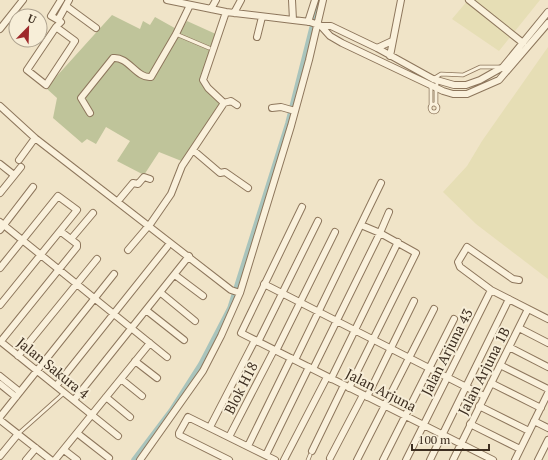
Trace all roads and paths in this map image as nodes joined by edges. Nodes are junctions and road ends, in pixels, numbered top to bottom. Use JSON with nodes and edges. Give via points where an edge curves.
{"nodes":[{"id":1,"x":23,"y":0,"type":"edge"},
{"id":2,"x":61,"y":0,"type":"edge"},
{"id":3,"x":167,"y":0,"type":"edge"},
{"id":4,"x":216,"y":0,"type":"edge"},
{"id":5,"x":240,"y":0,"type":"edge"},
{"id":6,"x":292,"y":0,"type":"edge"},
{"id":7,"x":315,"y":0,"type":"edge"},
{"id":8,"x":323,"y":0,"type":"edge"},
{"id":9,"x":401,"y":0,"type":"edge"},
{"id":10,"x":469,"y":0,"type":"edge"},
{"id":11,"x":68,"y":3,"type":"edge"},
{"id":12,"x":190,"y":5,"type":"junction"},
{"id":13,"x":211,"y":9,"type":"junction"},
{"id":14,"x":226,"y":12,"type":"junction"},
{"id":15,"x":548,"y":12,"type":"edge"},
{"id":16,"x":234,"y":13,"type":"junction"},
{"id":17,"x":262,"y":17,"type":"junction"},
{"id":18,"x":58,"y":20,"type":"junction"},
{"id":19,"x":294,"y":20,"type":"junction"},
{"id":20,"x":548,"y":23,"type":"edge"},
{"id":21,"x":314,"y":24,"type":"junction"},
{"id":22,"x":56,"y":28,"type":"junction"},
{"id":23,"x":96,"y":28,"type":"dead end"},
{"id":24,"x":0,"y":30,"type":"edge"},
{"id":25,"x":176,"y":34,"type":"junction"},
{"id":26,"x":258,"y":37,"type":"dead end"},
{"id":27,"x":352,"y":37,"type":"junction"},
{"id":28,"x":392,"y":40,"type":"junction"},
{"id":29,"x":523,"y":43,"type":"junction"},
{"id":30,"x":348,"y":45,"type":"junction"},
{"id":31,"x":209,"y":48,"type":"dead end"},
{"id":32,"x":377,"y":48,"type":"junction"},
{"id":33,"x":390,"y":56,"type":"junction"},
{"id":34,"x":399,"y":60,"type":"junction"},
{"id":35,"x":503,"y":67,"type":"junction"},
{"id":36,"x":395,"y":69,"type":"junction"},
{"id":37,"x":435,"y":80,"type":"junction"},
{"id":38,"x":433,"y":87,"type":"junction"},
{"id":39,"x":224,"y":103,"type":"junction"},
{"id":40,"x":237,"y":105,"type":"dead end"},
{"id":41,"x":431,"y":105,"type":"junction"},
{"id":42,"x":436,"y":105,"type":"junction"},
{"id":43,"x":0,"y":106,"type":"edge"},
{"id":44,"x":272,"y":108,"type":"dead end"},
{"id":45,"x":292,"y":110,"type":"junction"},
{"id":46,"x":90,"y":113,"type":"dead end"},
{"id":47,"x":34,"y":138,"type":"junction"},
{"id":48,"x":193,"y":150,"type":"junction"},
{"id":49,"x":19,"y":160,"type":"dead end"},
{"id":50,"x":0,"y":164,"type":"edge"},
{"id":51,"x":21,"y":167,"type":"dead end"},
{"id":52,"x":14,"y":175,"type":"junction"},
{"id":53,"x":150,"y":179,"type":"dead end"},
{"id":54,"x":381,"y":183,"type":"dead end"},
{"id":55,"x":33,"y":187,"type":"dead end"},
{"id":56,"x":248,"y":188,"type":"dead end"},
{"id":57,"x":0,"y":193,"type":"edge"},
{"id":58,"x":118,"y":201,"type":"junction"},
{"id":59,"x":302,"y":207,"type":"dead end"},
{"id":60,"x":389,"y":212,"type":"dead end"},
{"id":61,"x":93,"y":213,"type":"dead end"},
{"id":62,"x":318,"y":221,"type":"dead end"},
{"id":63,"x":149,"y":225,"type":"junction"},
{"id":64,"x":361,"y":225,"type":"junction"},
{"id":65,"x":1,"y":226,"type":"edge"},
{"id":66,"x":60,"y":231,"type":"junction"},
{"id":67,"x":334,"y":232,"type":"dead end"},
{"id":68,"x":380,"y":233,"type":"junction"},
{"id":69,"x":71,"y":239,"type":"junction"},
{"id":70,"x":23,"y":240,"type":"junction"},
{"id":71,"x":398,"y":242,"type":"junction"},
{"id":72,"x":167,"y":247,"type":"dead end"},
{"id":73,"x":128,"y":250,"type":"dead end"},
{"id":74,"x":41,"y":255,"type":"junction"},
{"id":75,"x":189,"y":256,"type":"junction"},
{"id":76,"x":97,"y":259,"type":"dead end"},
{"id":77,"x":0,"y":268,"type":"edge"},
{"id":78,"x":58,"y":269,"type":"junction"},
{"id":79,"x":114,"y":274,"type":"dead end"},
{"id":80,"x":175,"y":275,"type":"junction"},
{"id":81,"x":519,"y":280,"type":"dead end"},
{"id":82,"x":76,"y":283,"type":"junction"},
{"id":83,"x":264,"y":284,"type":"junction"},
{"id":84,"x":491,"y":290,"type":"junction"},
{"id":85,"x":235,"y":291,"type":"junction"},
{"id":86,"x":161,"y":293,"type":"junction"},
{"id":87,"x":282,"y":293,"type":"junction"},
{"id":88,"x":203,"y":296,"type":"dead end"},
{"id":89,"x":95,"y":298,"type":"junction"},
{"id":90,"x":509,"y":299,"type":"junction"},
{"id":91,"x":414,"y":301,"type":"dead end"},
{"id":92,"x":300,"y":303,"type":"junction"},
{"id":93,"x":0,"y":304,"type":"edge"},
{"id":94,"x":434,"y":309,"type":"dead end"},
{"id":95,"x":528,"y":309,"type":"junction"},
{"id":96,"x":146,"y":310,"type":"junction"},
{"id":97,"x":318,"y":312,"type":"junction"},
{"id":98,"x":114,"y":314,"type":"junction"},
{"id":99,"x":454,"y":319,"type":"dead end"},
{"id":100,"x":548,"y":319,"type":"edge"},
{"id":101,"x":195,"y":321,"type":"dead end"},
{"id":102,"x":336,"y":321,"type":"junction"},
{"id":103,"x":132,"y":328,"type":"junction"},
{"id":104,"x":519,"y":328,"type":"junction"},
{"id":105,"x":355,"y":331,"type":"junction"},
{"id":106,"x":184,"y":340,"type":"dead end"},
{"id":107,"x":372,"y":340,"type":"junction"},
{"id":108,"x":0,"y":341,"type":"edge"},
{"id":109,"x":257,"y":341,"type":"junction"},
{"id":110,"x":150,"y":343,"type":"junction"},
{"id":111,"x":548,"y":343,"type":"edge"},
{"id":112,"x":509,"y":347,"type":"junction"},
{"id":113,"x":390,"y":349,"type":"junction"},
{"id":114,"x":275,"y":350,"type":"junction"},
{"id":115,"x":18,"y":356,"type":"junction"},
{"id":116,"x":167,"y":357,"type":"dead end"},
{"id":117,"x":293,"y":359,"type":"junction"},
{"id":118,"x":410,"y":359,"type":"junction"},
{"id":119,"x":135,"y":361,"type":"junction"},
{"id":120,"x":500,"y":364,"type":"junction"},
{"id":121,"x":548,"y":366,"type":"edge"},
{"id":122,"x":311,"y":368,"type":"junction"},
{"id":123,"x":429,"y":368,"type":"junction"},
{"id":124,"x":37,"y":371,"type":"junction"},
{"id":125,"x":0,"y":376,"type":"edge"},
{"id":126,"x":157,"y":378,"type":"dead end"},
{"id":127,"x":329,"y":378,"type":"junction"},
{"id":128,"x":447,"y":378,"type":"junction"},
{"id":129,"x":121,"y":379,"type":"junction"},
{"id":130,"x":491,"y":383,"type":"junction"},
{"id":131,"x":0,"y":384,"type":"edge"},
{"id":132,"x":56,"y":386,"type":"junction"},
{"id":133,"x":347,"y":387,"type":"junction"},
{"id":134,"x":466,"y":387,"type":"junction"},
{"id":135,"x":548,"y":389,"type":"edge"},
{"id":136,"x":64,"y":393,"type":"junction"},
{"id":137,"x":548,"y":393,"type":"edge"},
{"id":138,"x":18,"y":395,"type":"junction"},
{"id":139,"x":142,"y":396,"type":"dead end"},
{"id":140,"x":365,"y":396,"type":"junction"},
{"id":141,"x":484,"y":396,"type":"junction"},
{"id":142,"x":106,"y":397,"type":"junction"},
{"id":143,"x":74,"y":400,"type":"junction"},
{"id":144,"x":385,"y":405,"type":"junction"},
{"id":145,"x":479,"y":406,"type":"junction"},
{"id":146,"x":541,"y":408,"type":"junction"},
{"id":147,"x":92,"y":414,"type":"junction"},
{"id":148,"x":405,"y":416,"type":"junction"},
{"id":149,"x":130,"y":417,"type":"dead end"},
{"id":150,"x":0,"y":419,"type":"edge"},
{"id":151,"x":534,"y":421,"type":"junction"},
{"id":152,"x":470,"y":424,"type":"junction"},
{"id":153,"x":424,"y":425,"type":"junction"},
{"id":154,"x":210,"y":427,"type":"junction"},
{"id":155,"x":548,"y":428,"type":"edge"},
{"id":156,"x":529,"y":431,"type":"junction"},
{"id":157,"x":77,"y":433,"type":"junction"},
{"id":158,"x":18,"y":434,"type":"junction"},
{"id":159,"x":442,"y":435,"type":"junction"},
{"id":160,"x":118,"y":436,"type":"dead end"},
{"id":161,"x":229,"y":437,"type":"junction"},
{"id":162,"x":548,"y":440,"type":"edge"},
{"id":163,"x":460,"y":444,"type":"junction"},
{"id":164,"x":248,"y":446,"type":"junction"},
{"id":165,"x":36,"y":448,"type":"junction"},
{"id":166,"x":520,"y":449,"type":"junction"},
{"id":167,"x":64,"y":450,"type":"junction"},
{"id":168,"x":311,"y":453,"type":"joint"},
{"id":169,"x":266,"y":455,"type":"junction"},
{"id":170,"x":0,"y":456,"type":"edge"},
{"id":171,"x":109,"y":458,"type":"dead end"},
{"id":172,"x":330,"y":458,"type":"dead end"},
{"id":173,"x":26,"y":460,"type":"edge"},
{"id":174,"x":51,"y":460,"type":"edge"},
{"id":175,"x":56,"y":460,"type":"edge"},
{"id":176,"x":77,"y":460,"type":"edge"},
{"id":177,"x":140,"y":460,"type":"edge"},
{"id":178,"x":229,"y":460,"type":"edge"},
{"id":179,"x":275,"y":460,"type":"edge"},
{"id":180,"x":284,"y":460,"type":"edge"},
{"id":181,"x":308,"y":460,"type":"edge"},
{"id":182,"x":356,"y":460,"type":"edge"},
{"id":183,"x":383,"y":460,"type":"edge"},
{"id":184,"x":406,"y":460,"type":"edge"},
{"id":185,"x":430,"y":460,"type":"edge"},
{"id":186,"x":453,"y":460,"type":"edge"},
{"id":187,"x":493,"y":460,"type":"edge"},
{"id":188,"x":515,"y":460,"type":"edge"},
{"id":189,"x":538,"y":460,"type":"edge"}],
"edges":[{"from":1,"to":24,"type":"street"},
{"from":2,"to":18,"type":"street","via":[[51,16]]},
{"from":3,"to":12,"type":"street"},
{"from":4,"to":13,"type":"street"},
{"from":5,"to":16,"type":"street"},
{"from":6,"to":19,"type":"street"},
{"from":7,"to":21,"type":"street"},
{"from":8,"to":21,"type":"street"},
{"from":9,"to":28,"type":"street"},
{"from":10,"to":29,"type":"street"},
{"from":11,"to":18,"type":"street"},
{"from":11,"to":23,"type":"street"},
{"from":12,"to":13,"type":"street"},
{"from":12,"to":25,"type":"street"},
{"from":13,"to":14,"type":"street"},
{"from":14,"to":16,"type":"street"},
{"from":14,"to":39,"type":"street","via":[[203,80]]},
{"from":15,"to":29,"type":"street"},
{"from":16,"to":17,"type":"street"},
{"from":17,"to":19,"type":"street"},
{"from":17,"to":26,"type":"street"},
{"from":18,"to":22,"type":"street","via":[[61,22]]},
{"from":19,"to":21,"type":"street"},
{"from":20,"to":38,"type":"street","via":[[499,80],[467,94],[453,94]]},
{"from":21,"to":27,"type":"street","via":[[331,26]]},
{"from":21,"to":30,"type":"street"},
{"from":21,"to":45,"type":"street"},
{"from":22,"to":22,"type":"street","via":[[27,70],[46,85],[75,41]]},
{"from":25,"to":31,"type":"lane"},
{"from":25,"to":46,"type":"street","via":[[151,76],[145,76],[119,58],[113,58],[82,98]]},
{"from":27,"to":30,"type":"street"},
{"from":27,"to":32,"type":"street"},
{"from":28,"to":32,"type":"street"},
{"from":28,"to":33,"type":"street"},
{"from":29,"to":35,"type":"street"},
{"from":30,"to":36,"type":"street"},
{"from":32,"to":33,"type":"street"},
{"from":33,"to":34,"type":"street"},
{"from":34,"to":36,"type":"street"},
{"from":34,"to":37,"type":"street"},
{"from":35,"to":37,"type":"lane","via":[[488,66],[460,75],[440,74]]},
{"from":35,"to":37,"type":"street","via":[[466,85]]},
{"from":36,"to":38,"type":"street"},
{"from":37,"to":38,"type":"lane"},
{"from":37,"to":38,"type":"lane"},
{"from":38,"to":41,"type":"lane"},
{"from":38,"to":42,"type":"lane"},
{"from":39,"to":40,"type":"street","via":[[231,101]]},
{"from":39,"to":48,"type":"street"},
{"from":41,"to":42,"type":"lane"},
{"from":41,"to":42,"type":"lane","via":[[430,110],[433,112],[438,110]]},
{"from":43,"to":47,"type":"street"},
{"from":44,"to":45,"type":"street"},
{"from":45,"to":85,"type":"street"},
{"from":47,"to":49,"type":"street"},
{"from":47,"to":58,"type":"street"},
{"from":48,"to":56,"type":"street","via":[[220,174],[225,172]]},
{"from":48,"to":63,"type":"street","via":[[182,166],[171,194]]},
{"from":50,"to":52,"type":"street"},
{"from":51,"to":52,"type":"street"},
{"from":52,"to":57,"type":"street"},
{"from":53,"to":58,"type":"street","via":[[144,177],[138,184],[132,183]]},
{"from":54,"to":64,"type":"street"},
{"from":55,"to":65,"type":"street"},
{"from":58,"to":63,"type":"street"},
{"from":59,"to":83,"type":"street"},
{"from":60,"to":68,"type":"street"},
{"from":61,"to":69,"type":"street"},
{"from":62,"to":87,"type":"street"},
{"from":63,"to":73,"type":"street"},
{"from":63,"to":75,"type":"street"},
{"from":64,"to":68,"type":"street"},
{"from":64,"to":97,"type":"street"},
{"from":65,"to":70,"type":"street"},
{"from":66,"to":69,"type":"street"},
{"from":66,"to":70,"type":"street","via":[[76,210],[58,196]]},
{"from":66,"to":74,"type":"street"},
{"from":67,"to":92,"type":"street","name":"Blok H18"},
{"from":68,"to":71,"type":"street"},
{"from":68,"to":102,"type":"street"},
{"from":69,"to":78,"type":"street","via":[[77,246]]},
{"from":70,"to":74,"type":"street"},
{"from":70,"to":77,"type":"street"},
{"from":71,"to":105,"type":"street"},
{"from":71,"to":107,"type":"street","via":[[416,253]]},
{"from":72,"to":98,"type":"street"},
{"from":74,"to":78,"type":"street"},
{"from":74,"to":93,"type":"street"},
{"from":75,"to":80,"type":"street"},
{"from":75,"to":85,"type":"street"},
{"from":76,"to":82,"type":"street"},
{"from":78,"to":82,"type":"street"},
{"from":78,"to":108,"type":"street"},
{"from":79,"to":89,"type":"street"},
{"from":80,"to":86,"type":"street"},
{"from":80,"to":88,"type":"street"},
{"from":81,"to":84,"type":"street","via":[[513,279],[466,247],[458,264]]},
{"from":82,"to":89,"type":"street"},
{"from":82,"to":115,"type":"street"},
{"from":83,"to":87,"type":"street"},
{"from":83,"to":109,"type":"street","name":"Jalan Arjuna","via":[[240,332]]},
{"from":84,"to":90,"type":"street"},
{"from":84,"to":128,"type":"street","name":"Jalan Arjuna 43"},
{"from":85,"to":177,"type":"street","via":[[222,336],[203,371]]},
{"from":86,"to":96,"type":"street"},
{"from":86,"to":101,"type":"street"},
{"from":87,"to":92,"type":"street"},
{"from":87,"to":109,"type":"street"},
{"from":89,"to":98,"type":"street"},
{"from":89,"to":124,"type":"street"},
{"from":90,"to":95,"type":"street"},
{"from":90,"to":134,"type":"street"},
{"from":91,"to":113,"type":"street"},
{"from":92,"to":97,"type":"street"},
{"from":92,"to":114,"type":"street","name":"Blok H18"},
{"from":94,"to":118,"type":"street"},
{"from":95,"to":100,"type":"street"},
{"from":95,"to":104,"type":"street","name":"Jalan Arjuna 1B"},
{"from":96,"to":103,"type":"street"},
{"from":96,"to":106,"type":"street"},
{"from":97,"to":102,"type":"street"},
{"from":97,"to":117,"type":"street"},
{"from":98,"to":103,"type":"street"},
{"from":98,"to":132,"type":"street"},
{"from":99,"to":123,"type":"street"},
{"from":102,"to":105,"type":"street"},
{"from":102,"to":122,"type":"street"},
{"from":103,"to":110,"type":"street"},
{"from":103,"to":143,"type":"street"},
{"from":104,"to":111,"type":"street"},
{"from":104,"to":112,"type":"street","name":"Jalan Arjuna 1B"},
{"from":105,"to":107,"type":"street"},
{"from":105,"to":127,"type":"street"},
{"from":107,"to":113,"type":"street"},
{"from":107,"to":133,"type":"street"},
{"from":108,"to":115,"type":"street","name":"Jalan Sakura 4"},
{"from":109,"to":114,"type":"street","name":"Jalan Arjuna"},
{"from":109,"to":154,"type":"street"},
{"from":110,"to":116,"type":"street"},
{"from":110,"to":119,"type":"street"},
{"from":112,"to":120,"type":"street","name":"Jalan Arjuna 1B"},
{"from":112,"to":121,"type":"street"},
{"from":113,"to":118,"type":"street"},
{"from":113,"to":140,"type":"street"},
{"from":114,"to":117,"type":"street","name":"Jalan Arjuna"},
{"from":114,"to":161,"type":"street","name":"Blok H18"},
{"from":115,"to":124,"type":"street","name":"Jalan Sakura 4"},
{"from":117,"to":122,"type":"street","name":"Jalan Arjuna"},
{"from":117,"to":164,"type":"street"},
{"from":118,"to":123,"type":"street"},
{"from":118,"to":144,"type":"street"},
{"from":119,"to":126,"type":"street"},
{"from":119,"to":129,"type":"street"},
{"from":120,"to":130,"type":"street","name":"Jalan Arjuna 1B"},
{"from":120,"to":135,"type":"street"},
{"from":122,"to":127,"type":"street","name":"Jalan Arjuna"},
{"from":122,"to":169,"type":"street"},
{"from":123,"to":128,"type":"street"},
{"from":123,"to":148,"type":"street"},
{"from":124,"to":132,"type":"street","name":"Jalan Sakura 4"},
{"from":124,"to":138,"type":"street"},
{"from":125,"to":138,"type":"street"},
{"from":127,"to":133,"type":"street","name":"Jalan Arjuna"},
{"from":127,"to":180,"type":"street"},
{"from":128,"to":134,"type":"street"},
{"from":128,"to":153,"type":"street","name":"Jalan Arjuna 43"},
{"from":129,"to":139,"type":"street"},
{"from":129,"to":142,"type":"street"},
{"from":130,"to":141,"type":"street","name":"Jalan Arjuna 1B"},
{"from":130,"to":146,"type":"street"},
{"from":131,"to":138,"type":"street"},
{"from":132,"to":136,"type":"street","name":"Jalan Sakura 4"},
{"from":133,"to":140,"type":"street","name":"Jalan Arjuna"},
{"from":133,"to":168,"type":"street"},
{"from":134,"to":141,"type":"street"},
{"from":134,"to":159,"type":"street"},
{"from":136,"to":143,"type":"street","name":"Jalan Sakura 4"},
{"from":136,"to":158,"type":"lane"},
{"from":137,"to":146,"type":"street"},
{"from":138,"to":150,"type":"street"},
{"from":140,"to":144,"type":"street","name":"Jalan Arjuna"},
{"from":140,"to":172,"type":"street"},
{"from":141,"to":145,"type":"street","name":"Jalan Arjuna 1B"},
{"from":142,"to":147,"type":"street"},
{"from":142,"to":149,"type":"street"},
{"from":143,"to":147,"type":"street","name":"Jalan Sakura 4"},
{"from":144,"to":148,"type":"street","name":"Jalan Arjuna"},
{"from":144,"to":182,"type":"street"},
{"from":145,"to":152,"type":"street","name":"Jalan Arjuna 1B"},
{"from":145,"to":156,"type":"street"},
{"from":146,"to":151,"type":"street"},
{"from":147,"to":157,"type":"street"},
{"from":147,"to":160,"type":"street","name":"Jalan Sakura 4"},
{"from":148,"to":153,"type":"street","name":"Jalan Arjuna"},
{"from":148,"to":183,"type":"street"},
{"from":150,"to":158,"type":"street"},
{"from":151,"to":155,"type":"street"},
{"from":151,"to":156,"type":"street"},
{"from":152,"to":163,"type":"street","name":"Jalan Arjuna 1B"},
{"from":152,"to":166,"type":"street"},
{"from":153,"to":159,"type":"street","name":"Jalan Arjuna"},
{"from":153,"to":184,"type":"street","name":"Jalan Arjuna 43"},
{"from":154,"to":161,"type":"street"},
{"from":154,"to":178,"type":"street","via":[[189,417],[178,434]]},
{"from":156,"to":166,"type":"street"},
{"from":157,"to":167,"type":"street"},
{"from":157,"to":171,"type":"street"},
{"from":158,"to":165,"type":"street"},
{"from":158,"to":170,"type":"street"},
{"from":159,"to":163,"type":"street","name":"Jalan Arjuna"},
{"from":159,"to":185,"type":"street"},
{"from":161,"to":164,"type":"street"},
{"from":162,"to":189,"type":"street"},
{"from":163,"to":186,"type":"street","name":"Jalan Arjuna 1B"},
{"from":163,"to":187,"type":"street","name":"Jalan Arjuna"},
{"from":164,"to":169,"type":"street"},
{"from":165,"to":173,"type":"street"},
{"from":165,"to":174,"type":"street"},
{"from":166,"to":188,"type":"street"},
{"from":167,"to":175,"type":"street"},
{"from":167,"to":176,"type":"street"},
{"from":168,"to":181,"type":"lane"},
{"from":169,"to":179,"type":"street"}]}
